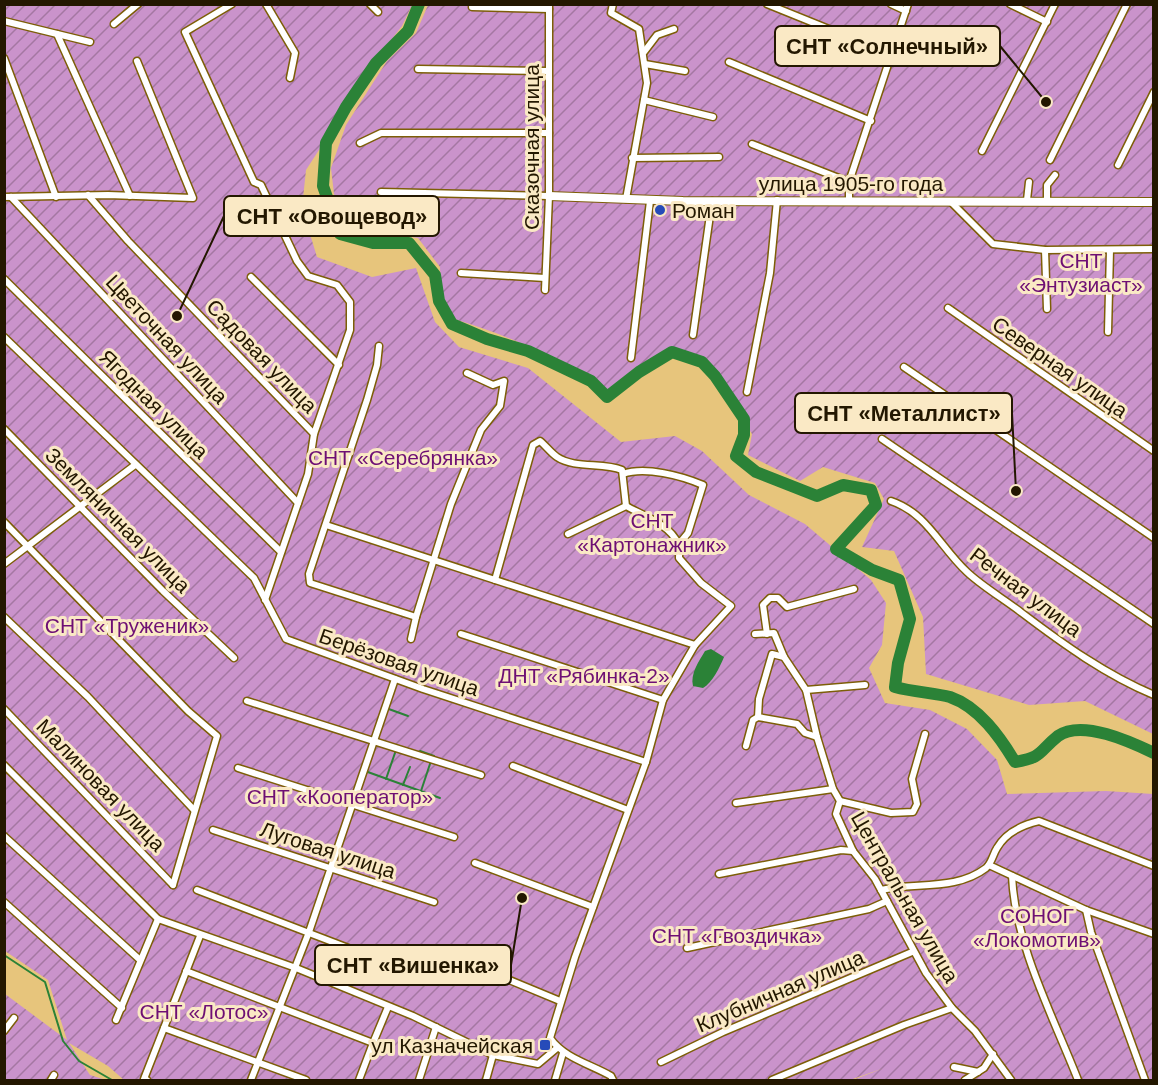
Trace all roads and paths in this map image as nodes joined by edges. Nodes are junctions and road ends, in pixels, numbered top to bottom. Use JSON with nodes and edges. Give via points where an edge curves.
{"nodes":[{"id":1,"x":138,"y":4,"type":"edge"},
{"id":2,"x":232,"y":4,"type":"edge"},
{"id":3,"x":266,"y":4,"type":"edge"},
{"id":4,"x":370,"y":4,"type":"edge"},
{"id":5,"x":613,"y":4,"type":"edge"},
{"id":6,"x":767,"y":4,"type":"edge"},
{"id":7,"x":891,"y":4,"type":"edge"},
{"id":8,"x":1010,"y":4,"type":"edge"},
{"id":9,"x":1055,"y":4,"type":"edge"},
{"id":10,"x":1127,"y":4,"type":"edge"},
{"id":11,"x":472,"y":7,"type":"dead end"},
{"id":12,"x":549,"y":7,"type":"edge"},
{"id":13,"x":907,"y":8,"type":"edge"},
{"id":14,"x":378,"y":12,"type":"dead end"},
{"id":15,"x":4,"y":21,"type":"edge"},
{"id":16,"x":1047,"y":22,"type":"junction"},
{"id":17,"x":114,"y":24,"type":"dead end"},
{"id":18,"x":674,"y":29,"type":"dead end"},
{"id":19,"x":57,"y":34,"type":"junction"},
{"id":20,"x":90,"y":42,"type":"dead end"},
{"id":21,"x":644,"y":52,"type":"junction"},
{"id":22,"x":893,"y":56,"type":"junction"},
{"id":23,"x":4,"y":58,"type":"edge"},
{"id":24,"x":137,"y":61,"type":"dead end"},
{"id":25,"x":729,"y":62,"type":"dead end"},
{"id":26,"x":645,"y":64,"type":"junction"},
{"id":27,"x":418,"y":69,"type":"dead end"},
{"id":28,"x":548,"y":70,"type":"junction"},
{"id":29,"x":685,"y":71,"type":"dead end"},
{"id":30,"x":290,"y":78,"type":"dead end"},
{"id":31,"x":1154,"y":92,"type":"edge"},
{"id":32,"x":644,"y":100,"type":"junction"},
{"id":33,"x":713,"y":117,"type":"dead end"},
{"id":34,"x":871,"y":121,"type":"junction"},
{"id":35,"x":549,"y":133,"type":"junction"},
{"id":36,"x":360,"y":143,"type":"dead end"},
{"id":37,"x":752,"y":144,"type":"dead end"},
{"id":38,"x":982,"y":151,"type":"dead end"},
{"id":39,"x":718,"y":157,"type":"dead end"},
{"id":40,"x":632,"y":158,"type":"junction"},
{"id":41,"x":1050,"y":160,"type":"dead end"},
{"id":42,"x":1118,"y":165,"type":"dead end"},
{"id":43,"x":1055,"y":175,"type":"dead end"},
{"id":44,"x":849,"y":182,"type":"junction"},
{"id":45,"x":1029,"y":182,"type":"dead end"},
{"id":46,"x":381,"y":192,"type":"dead end"},
{"id":47,"x":88,"y":195,"type":"junction"},
{"id":48,"x":130,"y":195,"type":"junction"},
{"id":49,"x":549,"y":196,"type":"junction"},
{"id":50,"x":8,"y":197,"type":"edge"},
{"id":51,"x":56,"y":197,"type":"junction"},
{"id":52,"x":626,"y":199,"type":"junction"},
{"id":53,"x":777,"y":200,"type":"junction"},
{"id":54,"x":849,"y":200,"type":"junction"},
{"id":55,"x":1027,"y":200,"type":"junction"},
{"id":56,"x":1047,"y":200,"type":"junction"},
{"id":57,"x":650,"y":201,"type":"junction"},
{"id":58,"x":712,"y":201,"type":"junction"},
{"id":59,"x":951,"y":202,"type":"junction"},
{"id":60,"x":1154,"y":202,"type":"edge"},
{"id":61,"x":1154,"y":249,"type":"edge"},
{"id":62,"x":1045,"y":250,"type":"junction"},
{"id":63,"x":1110,"y":250,"type":"junction"},
{"id":64,"x":461,"y":273,"type":"dead end"},
{"id":65,"x":251,"y":277,"type":"dead end"},
{"id":66,"x":545,"y":278,"type":"junction"},
{"id":67,"x":4,"y":279,"type":"edge"},
{"id":68,"x":545,"y":290,"type":"dead end"},
{"id":69,"x":948,"y":308,"type":"dead end"},
{"id":70,"x":1047,"y":309,"type":"dead end"},
{"id":71,"x":1108,"y":332,"type":"dead end"},
{"id":72,"x":693,"y":335,"type":"dead end"},
{"id":73,"x":4,"y":337,"type":"edge"},
{"id":74,"x":379,"y":346,"type":"dead end"},
{"id":75,"x":632,"y":358,"type":"dead end"},
{"id":76,"x":339,"y":365,"type":"junction"},
{"id":77,"x":904,"y":367,"type":"dead end"},
{"id":78,"x":467,"y":373,"type":"dead end"},
{"id":79,"x":747,"y":392,"type":"dead end"},
{"id":80,"x":4,"y":429,"type":"edge"},
{"id":81,"x":314,"y":434,"type":"junction"},
{"id":82,"x":882,"y":439,"type":"dead end"},
{"id":83,"x":1154,"y":451,"type":"edge"},
{"id":84,"x":135,"y":465,"type":"junction"},
{"id":85,"x":623,"y":474,"type":"junction"},
{"id":86,"x":891,"y":501,"type":"dead end"},
{"id":87,"x":298,"y":503,"type":"junction"},
{"id":88,"x":626,"y":506,"type":"junction"},
{"id":89,"x":83,"y":507,"type":"junction"},
{"id":90,"x":4,"y":522,"type":"edge"},
{"id":91,"x":326,"y":525,"type":"junction"},
{"id":92,"x":568,"y":534,"type":"dead end"},
{"id":93,"x":1154,"y":538,"type":"edge"},
{"id":94,"x":679,"y":544,"type":"junction"},
{"id":95,"x":27,"y":545,"type":"junction"},
{"id":96,"x":281,"y":552,"type":"junction"},
{"id":97,"x":433,"y":560,"type":"junction"},
{"id":98,"x":4,"y":564,"type":"edge"},
{"id":99,"x":495,"y":580,"type":"junction"},
{"id":100,"x":854,"y":590,"type":"dead end"},
{"id":101,"x":265,"y":601,"type":"junction"},
{"id":102,"x":4,"y":617,"type":"edge"},
{"id":103,"x":416,"y":617,"type":"junction"},
{"id":104,"x":1154,"y":624,"type":"edge"},
{"id":105,"x":461,"y":634,"type":"dead end"},
{"id":106,"x":755,"y":634,"type":"dead end"},
{"id":107,"x":767,"y":634,"type":"junction"},
{"id":108,"x":411,"y":639,"type":"dead end"},
{"id":109,"x":695,"y":645,"type":"junction"},
{"id":110,"x":784,"y":657,"type":"junction"},
{"id":111,"x":234,"y":658,"type":"dead end"},
{"id":112,"x":395,"y":679,"type":"junction"},
{"id":113,"x":865,"y":686,"type":"dead end"},
{"id":114,"x":806,"y":690,"type":"junction"},
{"id":115,"x":1154,"y":696,"type":"edge"},
{"id":116,"x":663,"y":700,"type":"junction"},
{"id":117,"x":247,"y":701,"type":"dead end"},
{"id":118,"x":4,"y":709,"type":"edge"},
{"id":119,"x":758,"y":717,"type":"junction"},
{"id":120,"x":925,"y":734,"type":"dead end"},
{"id":121,"x":817,"y":736,"type":"junction"},
{"id":122,"x":374,"y":739,"type":"junction"},
{"id":123,"x":746,"y":746,"type":"dead end"},
{"id":124,"x":646,"y":762,"type":"junction"},
{"id":125,"x":4,"y":765,"type":"edge"},
{"id":126,"x":513,"y":766,"type":"dead end"},
{"id":127,"x":238,"y":768,"type":"dead end"},
{"id":128,"x":481,"y":775,"type":"dead end"},
{"id":129,"x":833,"y":789,"type":"junction"},
{"id":130,"x":840,"y":801,"type":"junction"},
{"id":131,"x":736,"y":803,"type":"dead end"},
{"id":132,"x":351,"y":804,"type":"junction"},
{"id":133,"x":194,"y":810,"type":"junction"},
{"id":134,"x":628,"y":810,"type":"junction"},
{"id":135,"x":213,"y":830,"type":"dead end"},
{"id":136,"x":4,"y":836,"type":"edge"},
{"id":137,"x":454,"y":837,"type":"dead end"},
{"id":138,"x":853,"y":851,"type":"junction"},
{"id":139,"x":475,"y":863,"type":"dead end"},
{"id":140,"x":989,"y":864,"type":"junction"},
{"id":141,"x":1154,"y":866,"type":"edge"},
{"id":142,"x":330,"y":867,"type":"junction"},
{"id":143,"x":719,"y":874,"type":"dead end"},
{"id":144,"x":1012,"y":876,"type":"junction"},
{"id":145,"x":197,"y":890,"type":"dead end"},
{"id":146,"x":881,"y":890,"type":"junction"},
{"id":147,"x":887,"y":901,"type":"junction"},
{"id":148,"x":4,"y":902,"type":"edge"},
{"id":149,"x":434,"y":902,"type":"dead end"},
{"id":150,"x":593,"y":907,"type":"junction"},
{"id":151,"x":1086,"y":910,"type":"junction"},
{"id":152,"x":158,"y":919,"type":"junction"},
{"id":153,"x":309,"y":932,"type":"junction"},
{"id":154,"x":1154,"y":934,"type":"edge"},
{"id":155,"x":200,"y":936,"type":"junction"},
{"id":156,"x":687,"y":948,"type":"dead end"},
{"id":157,"x":442,"y":952,"type":"dead end"},
{"id":158,"x":912,"y":952,"type":"junction"},
{"id":159,"x":140,"y":959,"type":"junction"},
{"id":160,"x":296,"y":968,"type":"junction"},
{"id":161,"x":186,"y":971,"type":"junction"},
{"id":162,"x":416,"y":974,"type":"dead end"},
{"id":163,"x":560,"y":1001,"type":"junction"},
{"id":164,"x":280,"y":1007,"type":"junction"},
{"id":165,"x":388,"y":1007,"type":"junction"},
{"id":166,"x":122,"y":1008,"type":"junction"},
{"id":167,"x":952,"y":1008,"type":"junction"},
{"id":168,"x":14,"y":1018,"type":"dead end"},
{"id":169,"x":116,"y":1020,"type":"dead end"},
{"id":170,"x":436,"y":1027,"type":"junction"},
{"id":171,"x":164,"y":1028,"type":"junction"},
{"id":172,"x":4,"y":1031,"type":"edge"},
{"id":173,"x":373,"y":1044,"type":"junction"},
{"id":174,"x":557,"y":1048,"type":"junction"},
{"id":175,"x":563,"y":1053,"type":"junction"},
{"id":176,"x":993,"y":1054,"type":"junction"},
{"id":177,"x":493,"y":1055,"type":"junction"},
{"id":178,"x":661,"y":1062,"type":"dead end"},
{"id":179,"x":259,"y":1063,"type":"junction"},
{"id":180,"x":954,"y":1067,"type":"dead end"},
{"id":181,"x":978,"y":1072,"type":"junction"},
{"id":182,"x":147,"y":1080,"type":"edge"},
{"id":183,"x":251,"y":1080,"type":"edge"},
{"id":184,"x":306,"y":1080,"type":"edge"},
{"id":185,"x":359,"y":1080,"type":"edge"},
{"id":186,"x":419,"y":1080,"type":"edge"},
{"id":187,"x":486,"y":1080,"type":"edge"},
{"id":188,"x":555,"y":1080,"type":"edge"},
{"id":189,"x":613,"y":1080,"type":"edge"},
{"id":190,"x":772,"y":1080,"type":"edge"},
{"id":191,"x":964,"y":1080,"type":"edge"},
{"id":192,"x":1011,"y":1080,"type":"edge"},
{"id":193,"x":1078,"y":1080,"type":"edge"},
{"id":194,"x":1145,"y":1080,"type":"edge"}],
"edges":[{"from":1,"to":17,"type":"street"},
{"from":2,"to":76,"type":"street","via":[[185,32],[254,182],[261,185],[297,261],[308,276],[337,285],[350,302],[350,330]]},
{"from":3,"to":30,"type":"street","via":[[295,53]]},
{"from":4,"to":14,"type":"street"},
{"from":5,"to":21,"type":"street","via":[[611,14],[639,29]]},
{"from":6,"to":22,"type":"street"},
{"from":7,"to":13,"type":"street"},
{"from":8,"to":16,"type":"street"},
{"from":9,"to":16,"type":"street"},
{"from":10,"to":41,"type":"street"},
{"from":11,"to":12,"type":"street"},
{"from":12,"to":28,"type":"street","name":"Сказочная улица"},
{"from":13,"to":22,"type":"street"},
{"from":15,"to":19,"type":"street"},
{"from":16,"to":38,"type":"street"},
{"from":18,"to":21,"type":"street","via":[[657,35]]},
{"from":19,"to":20,"type":"street"},
{"from":19,"to":48,"type":"street"},
{"from":21,"to":26,"type":"street"},
{"from":22,"to":34,"type":"street"},
{"from":23,"to":51,"type":"street"},
{"from":24,"to":48,"type":"street","via":[[193,198]]},
{"from":25,"to":34,"type":"street"},
{"from":26,"to":29,"type":"street"},
{"from":26,"to":32,"type":"street"},
{"from":27,"to":28,"type":"street"},
{"from":28,"to":35,"type":"street","name":"Сказочная улица"},
{"from":31,"to":42,"type":"street"},
{"from":32,"to":33,"type":"street"},
{"from":32,"to":40,"type":"street"},
{"from":34,"to":44,"type":"street"},
{"from":35,"to":36,"type":"street","via":[[381,133]]},
{"from":35,"to":49,"type":"street","name":"Сказочная улица"},
{"from":37,"to":44,"type":"street"},
{"from":39,"to":40,"type":"street"},
{"from":40,"to":52,"type":"street"},
{"from":43,"to":56,"type":"street","via":[[1047,185]]},
{"from":44,"to":54,"type":"street"},
{"from":45,"to":55,"type":"street"},
{"from":46,"to":49,"type":"street"},
{"from":47,"to":48,"type":"street"},
{"from":47,"to":51,"type":"street"},
{"from":47,"to":81,"type":"street","name":"Садовая улица"},
{"from":49,"to":52,"type":"street","name":"улица 1905-го года"},
{"from":49,"to":66,"type":"street","name":"Сказочная улица"},
{"from":50,"to":51,"type":"street"},
{"from":50,"to":87,"type":"street","name":"Цветочная улица"},
{"from":52,"to":57,"type":"street","name":"улица 1905-го года"},
{"from":53,"to":54,"type":"street","name":"улица 1905-го года"},
{"from":53,"to":58,"type":"street","name":"улица 1905-го года"},
{"from":53,"to":79,"type":"street","via":[[770,273]]},
{"from":54,"to":59,"type":"street","name":"улица 1905-го года"},
{"from":55,"to":56,"type":"street","name":"улица 1905-го года"},
{"from":55,"to":59,"type":"street","name":"улица 1905-го года"},
{"from":56,"to":60,"type":"street","name":"улица 1905-го года"},
{"from":57,"to":58,"type":"street","name":"улица 1905-го года"},
{"from":57,"to":75,"type":"street"},
{"from":58,"to":72,"type":"street"},
{"from":59,"to":62,"type":"street","via":[[993,244]]},
{"from":61,"to":63,"type":"street"},
{"from":62,"to":63,"type":"street"},
{"from":62,"to":70,"type":"street"},
{"from":63,"to":71,"type":"street"},
{"from":64,"to":66,"type":"street"},
{"from":65,"to":76,"type":"street"},
{"from":66,"to":68,"type":"street","name":"Сказочная улица"},
{"from":67,"to":96,"type":"street","name":"Ягодная улица"},
{"from":69,"to":83,"type":"street","name":"Северная улица"},
{"from":73,"to":84,"type":"street","name":"Берёзовая улица"},
{"from":74,"to":91,"type":"street","via":[[367,399]]},
{"from":76,"to":81,"type":"street"},
{"from":77,"to":93,"type":"street"},
{"from":78,"to":97,"type":"street","via":[[493,385],[504,381],[500,406],[481,430]]},
{"from":80,"to":89,"type":"street","name":"Земляничная улица"},
{"from":81,"to":87,"type":"street","via":[[308,474]]},
{"from":82,"to":104,"type":"street"},
{"from":84,"to":89,"type":"street"},
{"from":84,"to":101,"type":"street","name":"Берёзовая улица","via":[[254,578]]},
{"from":85,"to":88,"type":"street"},
{"from":85,"to":94,"type":"street","via":[[648,471],[703,485],[688,533]]},
{"from":85,"to":99,"type":"street","via":[[611,465],[558,458],[540,441],[533,445]]},
{"from":86,"to":115,"type":"street","name":"Речная улица","via":[[906,506],[931,528],[967,572],[1063,644]]},
{"from":87,"to":96,"type":"street"},
{"from":88,"to":92,"type":"street"},
{"from":88,"to":94,"type":"street","via":[[653,520]]},
{"from":89,"to":95,"type":"street"},
{"from":89,"to":111,"type":"street","name":"Земляничная улица"},
{"from":90,"to":95,"type":"street"},
{"from":91,"to":97,"type":"street"},
{"from":91,"to":103,"type":"street","via":[[309,574],[310,583]]},
{"from":94,"to":109,"type":"street","via":[[679,558],[701,583],[731,606]]},
{"from":95,"to":98,"type":"street"},
{"from":95,"to":133,"type":"street","via":[[217,736]]},
{"from":96,"to":101,"type":"street"},
{"from":97,"to":99,"type":"street"},
{"from":97,"to":103,"type":"street"},
{"from":99,"to":109,"type":"street"},
{"from":100,"to":107,"type":"street","via":[[786,607],[778,598],[770,598],[764,605]]},
{"from":101,"to":112,"type":"street","name":"Берёзовая улица","via":[[286,639]]},
{"from":102,"to":133,"type":"street","via":[[88,697]]},
{"from":103,"to":108,"type":"street"},
{"from":105,"to":116,"type":"street"},
{"from":106,"to":107,"type":"street"},
{"from":107,"to":110,"type":"street","name":"Центральная улица","via":[[774,633]]},
{"from":109,"to":116,"type":"street"},
{"from":110,"to":114,"type":"street","name":"Центральная улица"},
{"from":110,"to":119,"type":"street","via":[[772,654]]},
{"from":112,"to":122,"type":"street"},
{"from":112,"to":124,"type":"street","name":"Берёзовая улица"},
{"from":113,"to":114,"type":"street"},
{"from":114,"to":121,"type":"street","name":"Центральная улица"},
{"from":116,"to":124,"type":"street"},
{"from":117,"to":122,"type":"street"},
{"from":118,"to":133,"type":"street","name":"Малиновая улица","via":[[173,885]]},
{"from":119,"to":121,"type":"street","via":[[798,724],[806,734]]},
{"from":119,"to":123,"type":"street","via":[[753,720]]},
{"from":120,"to":130,"type":"street","via":[[912,779],[917,804],[913,812],[891,813]]},
{"from":121,"to":129,"type":"street","name":"Центральная улица"},
{"from":122,"to":128,"type":"street"},
{"from":122,"to":132,"type":"street"},
{"from":124,"to":134,"type":"street"},
{"from":125,"to":152,"type":"street"},
{"from":126,"to":134,"type":"street"},
{"from":127,"to":132,"type":"street"},
{"from":129,"to":130,"type":"street","name":"Центральная улица"},
{"from":129,"to":131,"type":"street"},
{"from":130,"to":138,"type":"street","name":"Центральная улица","via":[[836,814]]},
{"from":132,"to":137,"type":"street"},
{"from":132,"to":142,"type":"street"},
{"from":134,"to":150,"type":"street"},
{"from":135,"to":142,"type":"street","name":"Луговая улица"},
{"from":136,"to":159,"type":"street"},
{"from":138,"to":143,"type":"street","via":[[841,850]]},
{"from":138,"to":146,"type":"street","name":"Центральная улица"},
{"from":139,"to":150,"type":"street"},
{"from":140,"to":141,"type":"street","via":[[1003,837],[1039,821]]},
{"from":140,"to":144,"type":"street"},
{"from":140,"to":146,"type":"street","via":[[947,884]]},
{"from":142,"to":149,"type":"street","name":"Луговая улица"},
{"from":142,"to":153,"type":"street"},
{"from":144,"to":151,"type":"street"},
{"from":144,"to":193,"type":"street","via":[[1021,934]]},
{"from":145,"to":153,"type":"street"},
{"from":146,"to":147,"type":"street","name":"Центральная улица"},
{"from":147,"to":156,"type":"street","via":[[869,909]]},
{"from":147,"to":158,"type":"street","name":"Центральная улица"},
{"from":148,"to":166,"type":"street"},
{"from":150,"to":163,"type":"street"},
{"from":151,"to":154,"type":"street"},
{"from":151,"to":194,"type":"street","via":[[1090,932]]},
{"from":152,"to":155,"type":"street"},
{"from":152,"to":159,"type":"street"},
{"from":153,"to":160,"type":"street"},
{"from":153,"to":162,"type":"street"},
{"from":155,"to":160,"type":"street"},
{"from":155,"to":161,"type":"street"},
{"from":157,"to":163,"type":"street"},
{"from":158,"to":167,"type":"street","name":"Центральная улица"},
{"from":158,"to":178,"type":"street","name":"Клубничная улица"},
{"from":159,"to":166,"type":"street"},
{"from":160,"to":164,"type":"street"},
{"from":160,"to":165,"type":"street"},
{"from":161,"to":164,"type":"street"},
{"from":161,"to":171,"type":"street"},
{"from":163,"to":174,"type":"street","via":[[550,1038]]},
{"from":164,"to":173,"type":"street"},
{"from":164,"to":179,"type":"street"},
{"from":165,"to":170,"type":"street"},
{"from":165,"to":173,"type":"street"},
{"from":166,"to":169,"type":"street"},
{"from":167,"to":176,"type":"street","name":"Центральная улица"},
{"from":167,"to":190,"type":"street"},
{"from":168,"to":172,"type":"street"},
{"from":170,"to":177,"type":"street"},
{"from":170,"to":186,"type":"street"},
{"from":171,"to":179,"type":"street"},
{"from":171,"to":182,"type":"street","via":[[144,1079]]},
{"from":173,"to":185,"type":"street"},
{"from":174,"to":175,"type":"street"},
{"from":174,"to":177,"type":"street","via":[[538,1064]]},
{"from":175,"to":188,"type":"street"},
{"from":175,"to":189,"type":"street"},
{"from":176,"to":181,"type":"street"},
{"from":176,"to":192,"type":"street","name":"Центральная улица"},
{"from":177,"to":187,"type":"street"},
{"from":179,"to":183,"type":"street"},
{"from":179,"to":184,"type":"street"},
{"from":180,"to":181,"type":"street"},
{"from":181,"to":191,"type":"street"}]}
